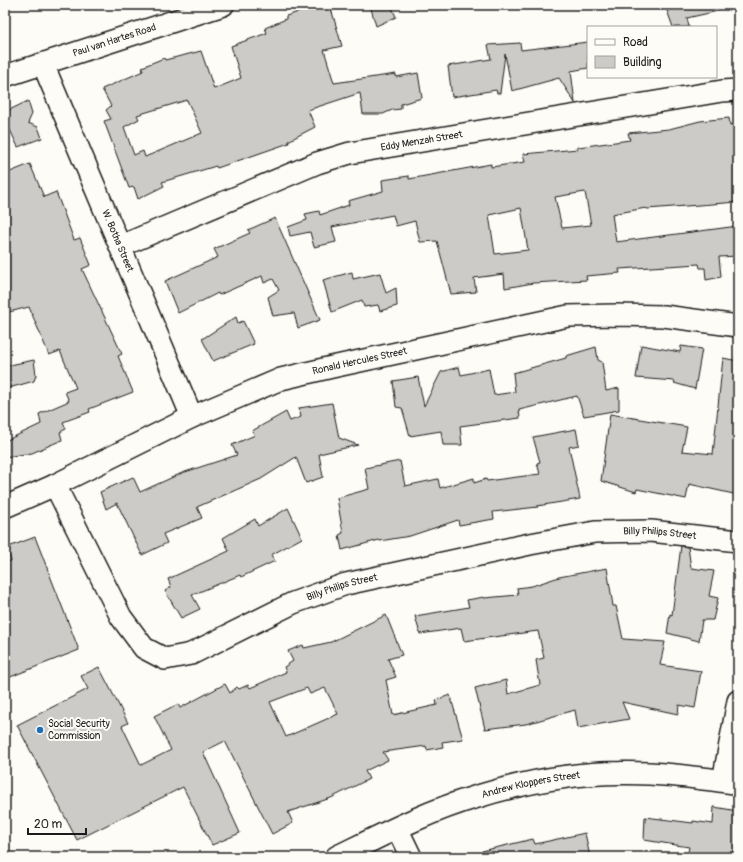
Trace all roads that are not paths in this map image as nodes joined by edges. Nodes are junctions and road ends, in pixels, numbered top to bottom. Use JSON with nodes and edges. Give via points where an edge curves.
{"nodes":[{"id":1,"x":223,"y":5,"type":"edge"},
{"id":2,"x":43,"y":64,"type":"junction"},
{"id":3,"x":5,"y":76,"type":"edge"},
{"id":4,"x":738,"y":90,"type":"edge"},
{"id":5,"x":121,"y":246,"type":"junction"},
{"id":6,"x":738,"y":326,"type":"edge"},
{"id":7,"x":192,"y":417,"type":"junction"},
{"id":8,"x":55,"y":485,"type":"junction"},
{"id":9,"x":5,"y":507,"type":"edge"},
{"id":10,"x":738,"y":541,"type":"edge"},
{"id":11,"x":738,"y":701,"type":"edge"},
{"id":12,"x":730,"y":782,"type":"edge"},
{"id":13,"x":397,"y":828,"type":"junction"},
{"id":14,"x":337,"y":857,"type":"edge"},
{"id":15,"x":411,"y":857,"type":"edge"}],
"edges":[{"from":1,"to":2,"type":"street","name":"Paul van Hartes Road"},
{"from":2,"to":3,"type":"street","name":"Paul van Hartes Road"},
{"from":2,"to":5,"type":"street","name":"W. Botha Street"},
{"from":4,"to":5,"type":"street","name":"Eddy Menzah Street","via":[[350,153],[317,163]]},
{"from":5,"to":7,"type":"street","name":"W. Botha Street"},
{"from":6,"to":7,"type":"street","name":"Ronald Hercules Street","via":[[664,316],[568,316],[281,379]]},
{"from":7,"to":8,"type":"street","name":"Ronald Hercules Street"},
{"from":8,"to":9,"type":"street","name":"Ronald Hercules Street"},
{"from":8,"to":10,"type":"street","name":"Billy Philips Street","via":[[121,617],[144,648],[165,659],[191,654],[293,603],[346,584],[530,544],[595,532],[651,531]]},
{"from":11,"to":12,"type":"street"},
{"from":12,"to":13,"type":"street","name":"Andrew Kloppers Street","via":[[653,773],[561,778],[476,797]]},
{"from":13,"to":14,"type":"street","name":"Andrew Kloppers Street"},
{"from":13,"to":15,"type":"street"}]}
